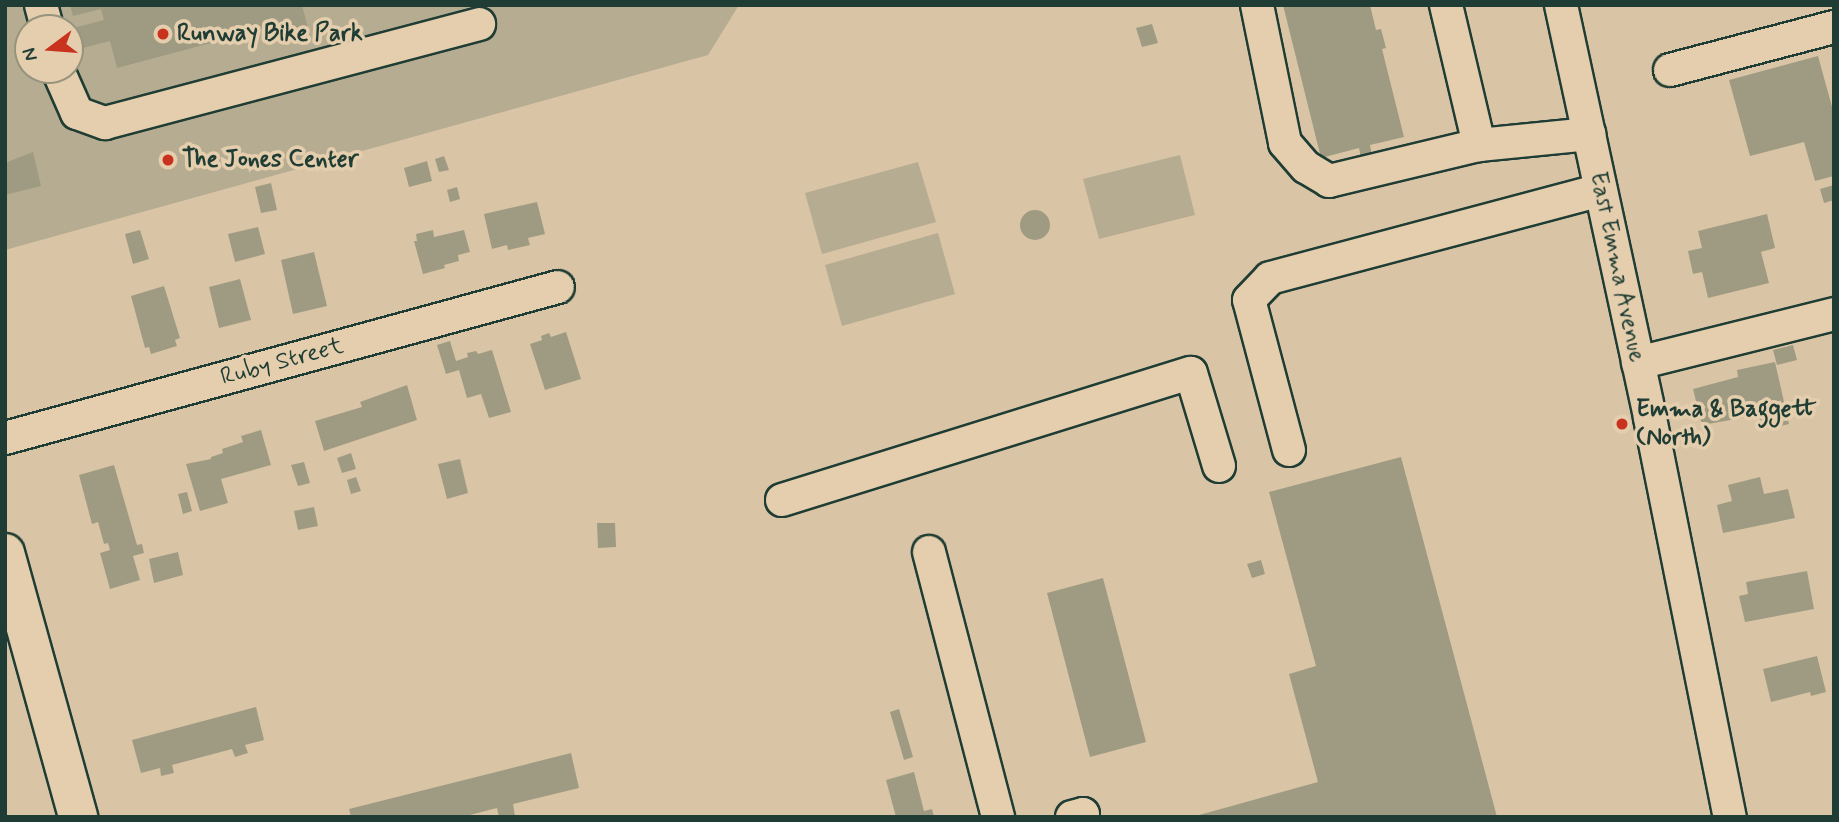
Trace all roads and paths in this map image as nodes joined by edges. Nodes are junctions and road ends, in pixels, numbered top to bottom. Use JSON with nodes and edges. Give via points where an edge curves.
{"nodes":[{"id":1,"x":1257,"y":5,"type":"edge"},
{"id":2,"x":1446,"y":5,"type":"edge"},
{"id":3,"x":1562,"y":5,"type":"edge"},
{"id":4,"x":479,"y":24,"type":"dead end"},
{"id":5,"x":1834,"y":27,"type":"edge"},
{"id":6,"x":1670,"y":70,"type":"dead end"},
{"id":7,"x":64,"y":84,"type":"edge"},
{"id":8,"x":1589,"y":134,"type":"junction"},
{"id":9,"x":1479,"y":145,"type":"junction"},
{"id":10,"x":1601,"y":190,"type":"junction"},
{"id":11,"x":558,"y":287,"type":"dead end"},
{"id":12,"x":1834,"y":314,"type":"edge"},
{"id":13,"x":1638,"y":363,"type":"junction"},
{"id":14,"x":5,"y":438,"type":"edge"},
{"id":15,"x":1289,"y":450,"type":"dead end"},
{"id":16,"x":1219,"y":466,"type":"dead end"},
{"id":17,"x":782,"y":500,"type":"dead end"},
{"id":18,"x":929,"y":552,"type":"dead end"},
{"id":19,"x":5,"y":553,"type":"edge"},
{"id":20,"x":78,"y":817,"type":"edge"},
{"id":21,"x":998,"y":817,"type":"edge"},
{"id":22,"x":1072,"y":817,"type":"edge"},
{"id":23,"x":1083,"y":817,"type":"edge"},
{"id":24,"x":1730,"y":817,"type":"edge"}],
"edges":[{"from":1,"to":9,"type":"street","via":[[1285,143],[1306,167],[1329,181]]},
{"from":2,"to":9,"type":"street"},
{"from":3,"to":8,"type":"street","name":"East Emma Avenue"},
{"from":4,"to":7,"type":"street","via":[[105,123],[77,113]]},
{"from":5,"to":6,"type":"street"},
{"from":8,"to":9,"type":"street"},
{"from":8,"to":10,"type":"street","name":"East Emma Avenue"},
{"from":10,"to":13,"type":"street","name":"East Emma Avenue"},
{"from":10,"to":15,"type":"street","via":[[1270,278],[1249,300]]},
{"from":11,"to":14,"type":"street","name":"Ruby Street"},
{"from":12,"to":13,"type":"street"},
{"from":13,"to":24,"type":"street","name":"East Emma Avenue"},
{"from":16,"to":17,"type":"street","via":[[1191,373]]},
{"from":18,"to":21,"type":"street"},
{"from":19,"to":20,"type":"main road"},
{"from":22,"to":23,"type":"street"}]}
